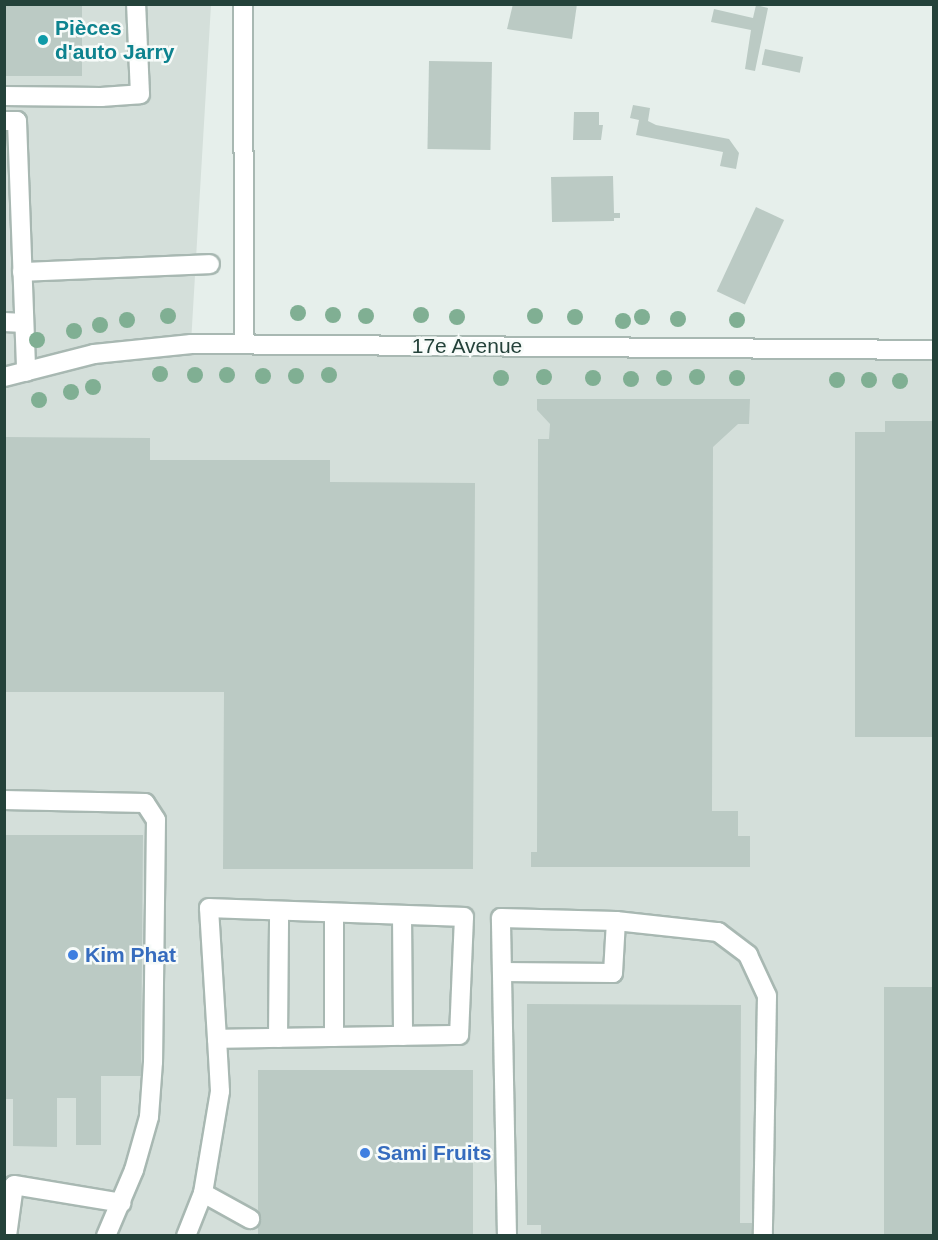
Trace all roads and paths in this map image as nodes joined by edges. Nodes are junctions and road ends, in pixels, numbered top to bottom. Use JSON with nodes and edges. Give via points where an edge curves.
{"nodes":[{"id":1,"x":136,"y":4,"type":"edge"},
{"id":2,"x":243,"y":4,"type":"edge"},
{"id":3,"x":4,"y":96,"type":"edge"},
{"id":4,"x":4,"y":121,"type":"edge"},
{"id":5,"x":210,"y":264,"type":"dead end"},
{"id":6,"x":22,"y":272,"type":"junction"},
{"id":7,"x":4,"y":322,"type":"edge"},
{"id":8,"x":24,"y":323,"type":"junction"},
{"id":9,"x":244,"y":344,"type":"junction"},
{"id":10,"x":933,"y":350,"type":"edge"},
{"id":11,"x":26,"y":372,"type":"junction"},
{"id":12,"x":4,"y":377,"type":"edge"},
{"id":13,"x":4,"y":800,"type":"edge"},
{"id":14,"x":279,"y":911,"type":"junction"},
{"id":15,"x":334,"y":913,"type":"junction"},
{"id":16,"x":402,"y":915,"type":"junction"},
{"id":17,"x":616,"y":921,"type":"junction"},
{"id":18,"x":502,"y":972,"type":"junction"},
{"id":19,"x":403,"y":1036,"type":"junction"},
{"id":20,"x":334,"y":1037,"type":"junction"},
{"id":21,"x":278,"y":1038,"type":"junction"},
{"id":22,"x":217,"y":1039,"type":"junction"},
{"id":23,"x":203,"y":1192,"type":"junction"},
{"id":24,"x":121,"y":1203,"type":"junction"},
{"id":25,"x":250,"y":1219,"type":"dead end"},
{"id":26,"x":7,"y":1236,"type":"edge"},
{"id":27,"x":106,"y":1236,"type":"edge"},
{"id":28,"x":186,"y":1236,"type":"edge"},
{"id":29,"x":507,"y":1236,"type":"edge"},
{"id":30,"x":764,"y":1236,"type":"edge"}],
"edges":[{"from":1,"to":3,"type":"street","via":[[140,94]]},
{"from":2,"to":9,"type":"street"},
{"from":4,"to":6,"type":"street","via":[[17,121]]},
{"from":5,"to":6,"type":"street"},
{"from":6,"to":8,"type":"street"},
{"from":7,"to":8,"type":"street"},
{"from":8,"to":11,"type":"street"},
{"from":9,"to":10,"type":"street","name":"17e Avenue"},
{"from":9,"to":11,"type":"street","name":"17e Avenue","via":[[134,348]]},
{"from":11,"to":12,"type":"street","name":"17e Avenue"},
{"from":13,"to":24,"type":"street","via":[[145,803],[156,820],[149,1117],[135,1170]]},
{"from":14,"to":15,"type":"street"},
{"from":14,"to":21,"type":"street"},
{"from":14,"to":22,"type":"street","via":[[209,908]]},
{"from":15,"to":16,"type":"street"},
{"from":15,"to":20,"type":"street"},
{"from":16,"to":19,"type":"street"},
{"from":16,"to":19,"type":"street","via":[[464,917],[459,1035]]},
{"from":17,"to":18,"type":"street","via":[[613,973]]},
{"from":17,"to":18,"type":"street","via":[[501,918]]},
{"from":17,"to":30,"type":"street","via":[[718,932],[748,955],[767,996]]},
{"from":18,"to":29,"type":"street"},
{"from":19,"to":20,"type":"street"},
{"from":20,"to":21,"type":"street"},
{"from":21,"to":22,"type":"street"},
{"from":22,"to":23,"type":"street","via":[[220,1091]]},
{"from":23,"to":25,"type":"street"},
{"from":23,"to":28,"type":"street"},
{"from":24,"to":26,"type":"street","via":[[14,1185]]},
{"from":24,"to":27,"type":"street"}]}
